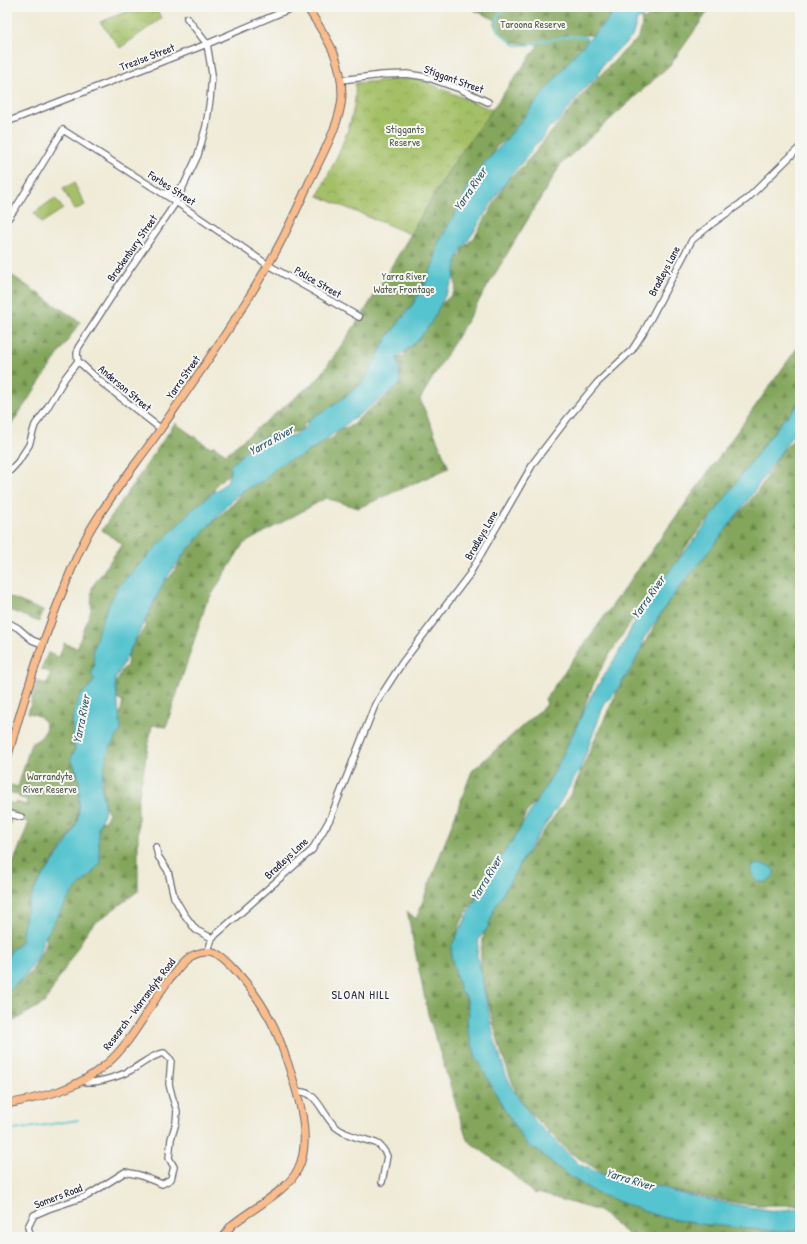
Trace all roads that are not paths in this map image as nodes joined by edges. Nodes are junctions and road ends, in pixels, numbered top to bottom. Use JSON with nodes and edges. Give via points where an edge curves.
{"nodes":[{"id":1,"x":294,"y":7,"type":"edge"},
{"id":2,"x":308,"y":7,"type":"edge"},
{"id":3,"x":187,"y":18,"type":"dead end"},
{"id":4,"x":207,"y":44,"type":"junction"},
{"id":5,"x":341,"y":80,"type":"junction"},
{"id":6,"x":488,"y":102,"type":"dead end"},
{"id":7,"x":7,"y":122,"type":"edge"},
{"id":8,"x":800,"y":147,"type":"edge"},
{"id":9,"x":183,"y":186,"type":"junction"},
{"id":10,"x":161,"y":192,"type":"junction"},
{"id":11,"x":176,"y":202,"type":"junction"},
{"id":12,"x":7,"y":220,"type":"edge"},
{"id":13,"x":268,"y":265,"type":"junction"},
{"id":14,"x":358,"y":317,"type":"dead end"},
{"id":15,"x":78,"y":361,"type":"junction"},
{"id":16,"x":161,"y":429,"type":"junction"},
{"id":17,"x":7,"y":474,"type":"edge"},
{"id":18,"x":7,"y":622,"type":"edge"},
{"id":19,"x":42,"y":644,"type":"junction"},
{"id":20,"x":7,"y":760,"type":"edge"},
{"id":21,"x":7,"y":814,"type":"edge"},
{"id":22,"x":21,"y":817,"type":"dead end"},
{"id":23,"x":156,"y":847,"type":"dead end"},
{"id":24,"x":212,"y":938,"type":"junction"},
{"id":25,"x":208,"y":952,"type":"junction"},
{"id":26,"x":84,"y":1080,"type":"junction"},
{"id":27,"x":297,"y":1092,"type":"junction"},
{"id":28,"x":7,"y":1104,"type":"edge"},
{"id":29,"x":382,"y":1182,"type":"dead end"},
{"id":30,"x":31,"y":1237,"type":"edge"},
{"id":31,"x":223,"y":1237,"type":"edge"}],
"edges":[{"from":1,"to":4,"type":"street","name":"Trezise Street"},
{"from":2,"to":5,"type":"main road","name":"Yarra Street","via":[[336,56]]},
{"from":3,"to":4,"type":"street","name":"Brackenbury Street"},
{"from":4,"to":7,"type":"street","name":"Trezise Street"},
{"from":4,"to":9,"type":"street","name":"Brackenbury Street","via":[[212,74],[206,126],[198,155]]},
{"from":5,"to":6,"type":"street","name":"Stiggant Street","via":[[407,74],[426,77]]},
{"from":5,"to":13,"type":"main road","name":"Yarra Street","via":[[342,99],[332,133],[302,200]]},
{"from":8,"to":24,"type":"street","name":"Bradleys Lane","via":[[747,199],[692,240],[632,350],[597,384],[534,462],[469,575],[402,663],[375,705],[330,819],[312,850]]},
{"from":9,"to":10,"type":"street","via":[[172,192]]},
{"from":9,"to":11,"type":"street","name":"Brackenbury Street"},
{"from":10,"to":11,"type":"street","name":"Forbes Street"},
{"from":10,"to":12,"type":"street","name":"Forbes Street","via":[[63,130]]},
{"from":11,"to":13,"type":"street","name":"Forbes Street"},
{"from":11,"to":15,"type":"street","name":"Brackenbury Street","via":[[78,348]]},
{"from":13,"to":14,"type":"street","name":"Police Street"},
{"from":13,"to":16,"type":"main road","name":"Yarra Street"},
{"from":15,"to":16,"type":"street","name":"Anderson Street"},
{"from":15,"to":17,"type":"street","name":"Brackenbury Street","via":[[64,378],[35,425],[29,445]]},
{"from":16,"to":19,"type":"main road","name":"Yarra Street","via":[[88,534]]},
{"from":18,"to":19,"type":"street"},
{"from":19,"to":20,"type":"main road","name":"Yarra Street"},
{"from":21,"to":22,"type":"street"},
{"from":23,"to":24,"type":"street","via":[[158,856],[168,871],[174,898],[196,930]]},
{"from":24,"to":25,"type":"street"},
{"from":25,"to":26,"type":"main road","name":"Research – Warrandyte Road","via":[[190,956],[182,964],[119,1051],[105,1066]]},
{"from":25,"to":27,"type":"main road","via":[[214,952],[230,964],[251,988],[273,1024]]},
{"from":26,"to":28,"type":"main road","name":"Research – Warrandyte Road","via":[[52,1094]]},
{"from":26,"to":30,"type":"street","name":"Somers Road","via":[[94,1082],[130,1071],[156,1054],[164,1052],[171,1060],[170,1084],[177,1111],[170,1145],[169,1158],[174,1167],[171,1179],[162,1184],[125,1172],[87,1196],[34,1215],[28,1227]]},
{"from":27,"to":29,"type":"street","via":[[310,1094],[337,1128],[377,1143],[388,1156]]},
{"from":27,"to":31,"type":"main road","via":[[304,1131],[304,1152],[298,1170],[290,1181],[231,1226]]}]}
